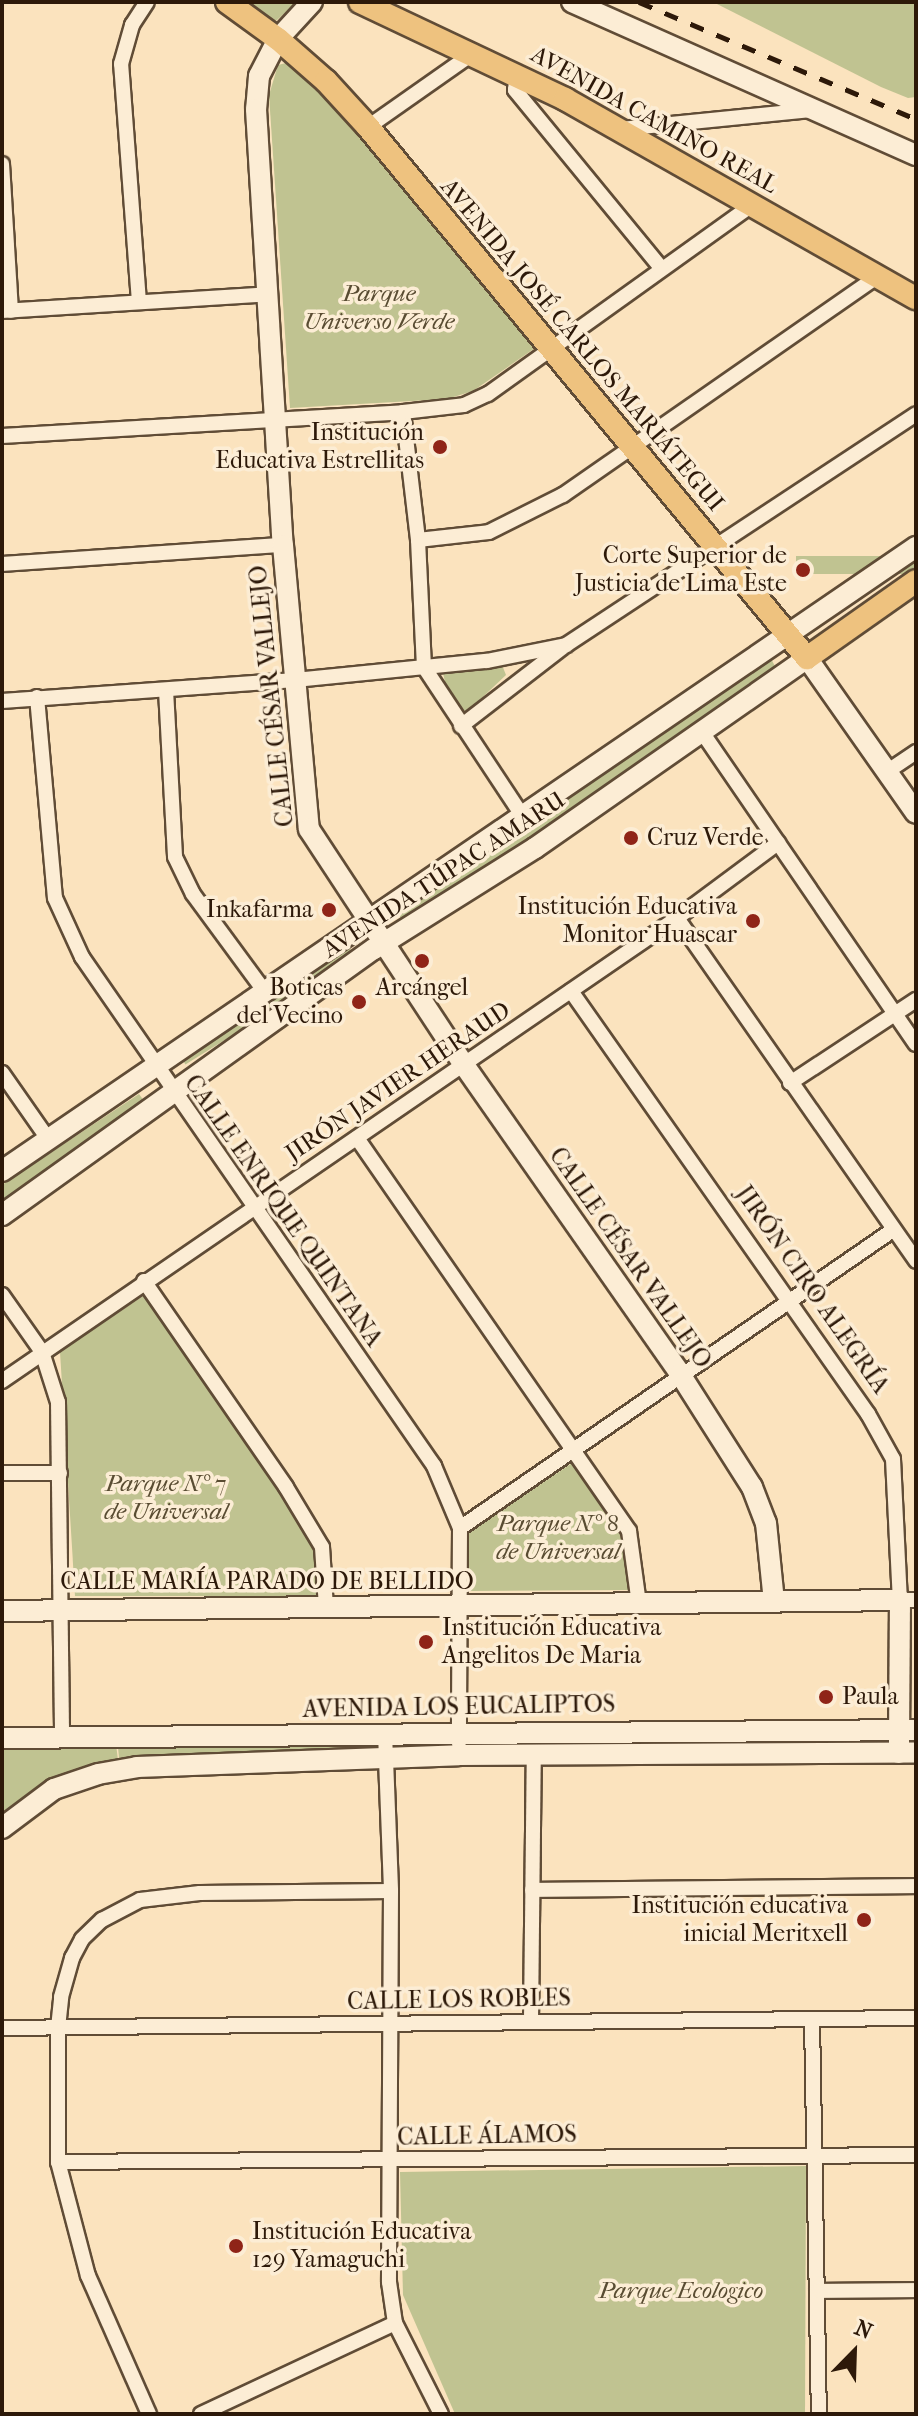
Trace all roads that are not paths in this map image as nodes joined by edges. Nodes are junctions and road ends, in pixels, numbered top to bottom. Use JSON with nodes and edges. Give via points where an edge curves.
{"nodes":[{"id":1,"x":147,"y":2,"type":"edge"},
{"id":2,"x":227,"y":2,"type":"edge"},
{"id":3,"x":312,"y":2,"type":"edge"},
{"id":4,"x":360,"y":2,"type":"edge"},
{"id":5,"x":572,"y":2,"type":"edge"},
{"id":6,"x":278,"y":39,"type":"junction"},
{"id":7,"x":472,"y":54,"type":"junction"},
{"id":8,"x":517,"y":75,"type":"junction"},
{"id":9,"x":815,"y":110,"type":"junction"},
{"id":10,"x":368,"y":127,"type":"junction"},
{"id":11,"x":621,"y":129,"type":"junction"},
{"id":12,"x":916,"y":155,"type":"edge"},
{"id":13,"x":2,"y":164,"type":"edge"},
{"id":14,"x":753,"y":204,"type":"junction"},
{"id":15,"x":661,"y":268,"type":"junction"},
{"id":16,"x":879,"y":275,"type":"junction"},
{"id":17,"x":269,"y":294,"type":"junction"},
{"id":18,"x":916,"y":298,"type":"edge"},
{"id":19,"x":139,"y":302,"type":"junction"},
{"id":20,"x":6,"y":311,"type":"edge"},
{"id":21,"x":550,"y":348,"type":"junction"},
{"id":22,"x":403,"y":412,"type":"junction"},
{"id":23,"x":916,"y":414,"type":"edge"},
{"id":24,"x":276,"y":418,"type":"junction"},
{"id":25,"x":2,"y":436,"type":"edge"},
{"id":26,"x":633,"y":444,"type":"junction"},
{"id":27,"x":418,"y":540,"type":"junction"},
{"id":28,"x":283,"y":545,"type":"junction"},
{"id":29,"x":716,"y":546,"type":"junction"},
{"id":30,"x":916,"y":547,"type":"edge"},
{"id":31,"x":2,"y":564,"type":"edge"},
{"id":32,"x":916,"y":581,"type":"edge"},
{"id":33,"x":788,"y":635,"type":"junction"},
{"id":34,"x":566,"y":645,"type":"junction"},
{"id":35,"x":807,"y":658,"type":"junction"},
{"id":36,"x":424,"y":667,"type":"junction"},
{"id":37,"x":295,"y":680,"type":"junction"},
{"id":38,"x":166,"y":690,"type":"junction"},
{"id":39,"x":37,"y":697,"type":"junction"},
{"id":40,"x":2,"y":701,"type":"edge"},
{"id":41,"x":461,"y":726,"type":"junction"},
{"id":42,"x":702,"y":732,"type":"junction"},
{"id":43,"x":916,"y":752,"type":"edge"},
{"id":44,"x":888,"y":771,"type":"junction"},
{"id":45,"x":916,"y":813,"type":"edge"},
{"id":46,"x":522,"y":815,"type":"junction"},
{"id":47,"x":778,"y":843,"type":"junction"},
{"id":48,"x":677,"y":918,"type":"junction"},
{"id":49,"x":368,"y":920,"type":"junction"},
{"id":50,"x":384,"y":944,"type":"junction"},
{"id":51,"x":571,"y":991,"type":"junction"},
{"id":52,"x":265,"y":992,"type":"junction"},
{"id":53,"x":916,"y":1000,"type":"edge"},
{"id":54,"x":895,"y":1014,"type":"junction"},
{"id":55,"x":916,"y":1044,"type":"edge"},
{"id":56,"x":153,"y":1065,"type":"junction"},
{"id":57,"x":464,"y":1065,"type":"junction"},
{"id":58,"x":2,"y":1073,"type":"edge"},
{"id":59,"x":790,"y":1083,"type":"junction"},
{"id":60,"x":174,"y":1095,"type":"junction"},
{"id":61,"x":357,"y":1138,"type":"junction"},
{"id":62,"x":48,"y":1139,"type":"junction"},
{"id":63,"x":2,"y":1171,"type":"edge"},
{"id":64,"x":252,"y":1207,"type":"junction"},
{"id":65,"x":2,"y":1215,"type":"edge"},
{"id":66,"x":893,"y":1230,"type":"junction"},
{"id":67,"x":916,"y":1261,"type":"edge"},
{"id":68,"x":144,"y":1281,"type":"junction"},
{"id":69,"x":2,"y":1295,"type":"edge"},
{"id":70,"x":786,"y":1301,"type":"junction"},
{"id":71,"x":42,"y":1352,"type":"junction"},
{"id":72,"x":680,"y":1374,"type":"junction"},
{"id":73,"x":2,"y":1381,"type":"edge"},
{"id":74,"x":574,"y":1450,"type":"junction"},
{"id":75,"x":2,"y":1473,"type":"edge"},
{"id":76,"x":60,"y":1473,"type":"junction"},
{"id":77,"x":460,"y":1528,"type":"junction"},
{"id":78,"x":908,"y":1600,"type":"edge"},
{"id":79,"x":774,"y":1602,"type":"junction"},
{"id":80,"x":639,"y":1604,"type":"junction"},
{"id":81,"x":62,"y":1608,"type":"junction"},
{"id":82,"x":326,"y":1608,"type":"junction"},
{"id":83,"x":458,"y":1608,"type":"junction"},
{"id":84,"x":2,"y":1611,"type":"edge"},
{"id":85,"x":908,"y":1730,"type":"edge"},
{"id":86,"x":458,"y":1732,"type":"junction"},
{"id":87,"x":385,"y":1733,"type":"junction"},
{"id":88,"x":2,"y":1738,"type":"edge"},
{"id":89,"x":62,"y":1738,"type":"junction"},
{"id":90,"x":907,"y":1753,"type":"edge"},
{"id":91,"x":459,"y":1755,"type":"junction"},
{"id":92,"x":534,"y":1755,"type":"junction"},
{"id":93,"x":386,"y":1757,"type":"junction"},
{"id":94,"x":2,"y":1828,"type":"edge"},
{"id":95,"x":916,"y":1886,"type":"edge"},
{"id":96,"x":532,"y":1890,"type":"junction"},
{"id":97,"x":391,"y":1891,"type":"junction"},
{"id":98,"x":916,"y":2018,"type":"edge"},
{"id":99,"x":812,"y":2019,"type":"junction"},
{"id":100,"x":531,"y":2021,"type":"junction"},
{"id":101,"x":390,"y":2022,"type":"junction"},
{"id":102,"x":2,"y":2028,"type":"edge"},
{"id":103,"x":58,"y":2028,"type":"junction"},
{"id":104,"x":814,"y":2155,"type":"junction"},
{"id":105,"x":916,"y":2155,"type":"edge"},
{"id":106,"x":389,"y":2159,"type":"junction"},
{"id":107,"x":58,"y":2162,"type":"junction"},
{"id":108,"x":916,"y":2290,"type":"edge"},
{"id":109,"x":817,"y":2291,"type":"junction"},
{"id":110,"x":395,"y":2323,"type":"junction"},
{"id":111,"x":149,"y":2414,"type":"edge"},
{"id":112,"x":201,"y":2414,"type":"edge"},
{"id":113,"x":441,"y":2414,"type":"edge"},
{"id":114,"x":819,"y":2414,"type":"edge"}],
"edges":[{"from":1,"to":19,"type":"street","via":[[132,25],[121,64]]},
{"from":2,"to":6,"type":"main road","name":"AVENIDA JOSÉ CARLOS MARIÁTEGUI"},
{"from":3,"to":6,"type":"street","name":"CALLE CÉSAR VALLEJO"},
{"from":4,"to":7,"type":"main road","name":"AVENIDA CAMINO REAL"},
{"from":5,"to":9,"type":"street"},
{"from":6,"to":10,"type":"main road","name":"AVENIDA JOSÉ CARLOS MARIÁTEGUI"},
{"from":6,"to":17,"type":"street","name":"CALLE CÉSAR VALLEJO","via":[[259,76],[256,109]]},
{"from":7,"to":8,"type":"main road","name":"AVENIDA CAMINO REAL"},
{"from":7,"to":10,"type":"street"},
{"from":8,"to":11,"type":"main road","name":"AVENIDA CAMINO REAL"},
{"from":8,"to":15,"type":"street","via":[[515,90]]},
{"from":9,"to":11,"type":"street"},
{"from":9,"to":12,"type":"street"},
{"from":10,"to":21,"type":"main road","name":"AVENIDA JOSÉ CARLOS MARIÁTEGUI"},
{"from":11,"to":14,"type":"main road","name":"AVENIDA CAMINO REAL"},
{"from":13,"to":20,"type":"street"},
{"from":14,"to":15,"type":"street"},
{"from":14,"to":16,"type":"main road","name":"AVENIDA CAMINO REAL"},
{"from":15,"to":21,"type":"street"},
{"from":16,"to":18,"type":"main road","name":"AVENIDA CAMINO REAL"},
{"from":16,"to":26,"type":"street"},
{"from":17,"to":19,"type":"street"},
{"from":17,"to":24,"type":"street","name":"CALLE CÉSAR VALLEJO"},
{"from":19,"to":20,"type":"street"},
{"from":21,"to":22,"type":"street","via":[[488,394],[464,405]]},
{"from":21,"to":26,"type":"main road","name":"AVENIDA JOSÉ CARLOS MARIÁTEGUI"},
{"from":22,"to":24,"type":"street"},
{"from":22,"to":27,"type":"street"},
{"from":23,"to":29,"type":"street"},
{"from":24,"to":25,"type":"street"},
{"from":24,"to":28,"type":"street","name":"CALLE CÉSAR VALLEJO"},
{"from":26,"to":27,"type":"street","via":[[563,495],[489,532]]},
{"from":26,"to":29,"type":"main road","name":"AVENIDA JOSÉ CARLOS MARIÁTEGUI"},
{"from":27,"to":36,"type":"street"},
{"from":28,"to":31,"type":"street"},
{"from":28,"to":37,"type":"street","name":"CALLE CÉSAR VALLEJO"},
{"from":29,"to":33,"type":"main road","name":"AVENIDA JOSÉ CARLOS MARIÁTEGUI"},
{"from":29,"to":34,"type":"street"},
{"from":30,"to":33,"type":"street","name":"AVENIDA TÚPAC AMARU"},
{"from":32,"to":35,"type":"main road","name":"AVENIDA TÚPAC AMARU"},
{"from":33,"to":35,"type":"main road","name":"AVENIDA JOSÉ CARLOS MARIÁTEGUI"},
{"from":33,"to":46,"type":"street","name":"AVENIDA TÚPAC AMARU"},
{"from":34,"to":36,"type":"street"},
{"from":34,"to":41,"type":"street"},
{"from":35,"to":42,"type":"street","name":"AVENIDA TÚPAC AMARU"},
{"from":35,"to":44,"type":"street","name":"AVENIDA JOSÉ CARLOS MARIÁTEGUI"},
{"from":36,"to":37,"type":"street"},
{"from":36,"to":41,"type":"street"},
{"from":37,"to":38,"type":"street"},
{"from":37,"to":49,"type":"street","name":"CALLE CÉSAR VALLEJO","via":[[309,829]]},
{"from":38,"to":39,"type":"street"},
{"from":38,"to":52,"type":"street","via":[[175,857],[193,894]]},
{"from":39,"to":40,"type":"street"},
{"from":39,"to":56,"type":"street","name":"CALLE ENRIQUE QUINTANA","via":[[55,898],[82,957]]},
{"from":41,"to":46,"type":"street"},
{"from":42,"to":47,"type":"street"},
{"from":42,"to":50,"type":"street","name":"AVENIDA TÚPAC AMARU"},
{"from":43,"to":44,"type":"street"},
{"from":44,"to":45,"type":"street","name":"AVENIDA JOSÉ CARLOS MARIÁTEGUI"},
{"from":46,"to":49,"type":"street","name":"AVENIDA TÚPAC AMARU"},
{"from":47,"to":48,"type":"street","name":"JIRÓN JAVIER HERAUD"},
{"from":47,"to":54,"type":"street"},
{"from":48,"to":51,"type":"street","name":"JIRÓN JAVIER HERAUD"},
{"from":48,"to":59,"type":"street"},
{"from":49,"to":50,"type":"street","name":"CALLE CÉSAR VALLEJO"},
{"from":49,"to":52,"type":"street","name":"AVENIDA TÚPAC AMARU"},
{"from":50,"to":57,"type":"street","name":"CALLE CÉSAR VALLEJO"},
{"from":50,"to":60,"type":"street","name":"AVENIDA TÚPAC AMARU"},
{"from":51,"to":57,"type":"street","name":"JIRÓN JAVIER HERAUD"},
{"from":51,"to":70,"type":"street","name":"JIRÓN CIRO ALEGRÍA"},
{"from":52,"to":56,"type":"street","name":"AVENIDA TÚPAC AMARU"},
{"from":53,"to":54,"type":"street"},
{"from":54,"to":55,"type":"street"},
{"from":54,"to":59,"type":"street"},
{"from":56,"to":60,"type":"street","name":"CALLE ENRIQUE QUINTANA"},
{"from":56,"to":62,"type":"street","name":"AVENIDA TÚPAC AMARU"},
{"from":57,"to":61,"type":"street","name":"JIRÓN JAVIER HERAUD"},
{"from":57,"to":72,"type":"street","name":"CALLE CÉSAR VALLEJO"},
{"from":58,"to":62,"type":"street"},
{"from":59,"to":66,"type":"street"},
{"from":60,"to":64,"type":"street","name":"CALLE ENRIQUE QUINTANA"},
{"from":60,"to":65,"type":"street","name":"AVENIDA TÚPAC AMARU"},
{"from":61,"to":64,"type":"street","name":"JIRÓN JAVIER HERAUD"},
{"from":61,"to":74,"type":"street"},
{"from":62,"to":63,"type":"street","name":"AVENIDA TÚPAC AMARU"},
{"from":64,"to":68,"type":"street","name":"JIRÓN JAVIER HERAUD"},
{"from":64,"to":77,"type":"street","name":"CALLE ENRIQUE QUINTANA","via":[[434,1466]]},
{"from":66,"to":67,"type":"street"},
{"from":66,"to":70,"type":"street"},
{"from":68,"to":71,"type":"street","name":"JIRÓN JAVIER HERAUD"},
{"from":68,"to":82,"type":"street","via":[[322,1547]]},
{"from":69,"to":71,"type":"street"},
{"from":70,"to":72,"type":"street"},
{"from":70,"to":78,"type":"street","name":"JIRÓN CIRO ALEGRÍA","via":[[868,1414],[893,1459]]},
{"from":71,"to":73,"type":"street","name":"JIRÓN JAVIER HERAUD"},
{"from":71,"to":76,"type":"street","via":[[58,1402]]},
{"from":72,"to":74,"type":"street"},
{"from":72,"to":79,"type":"street","name":"CALLE CÉSAR VALLEJO","via":[[752,1487],[766,1523]]},
{"from":74,"to":77,"type":"street"},
{"from":74,"to":80,"type":"street","via":[[629,1531]]},
{"from":75,"to":76,"type":"street"},
{"from":76,"to":81,"type":"street"},
{"from":77,"to":83,"type":"street","name":"CALLE ENRIQUE QUINTANA"},
{"from":78,"to":79,"type":"street","name":"CALLE MARÍA PARADO DE BELLIDO"},
{"from":78,"to":85,"type":"street","name":"JIRÓN CIRO ALEGRÍA"},
{"from":79,"to":80,"type":"street","name":"CALLE MARÍA PARADO DE BELLIDO"},
{"from":80,"to":83,"type":"street","name":"CALLE MARÍA PARADO DE BELLIDO"},
{"from":81,"to":82,"type":"street","name":"CALLE MARÍA PARADO DE BELLIDO"},
{"from":81,"to":84,"type":"street","name":"CALLE MARÍA PARADO DE BELLIDO"},
{"from":81,"to":89,"type":"street"},
{"from":82,"to":83,"type":"street","name":"CALLE MARÍA PARADO DE BELLIDO"},
{"from":83,"to":86,"type":"street","name":"CALLE ENRIQUE QUINTANA"},
{"from":85,"to":86,"type":"street","name":"AVENIDA LOS EUCALIPTOS"},
{"from":85,"to":90,"type":"street","name":"JIRÓN CIRO ALEGRÍA"},
{"from":86,"to":87,"type":"street","name":"AVENIDA LOS EUCALIPTOS"},
{"from":86,"to":91,"type":"street","name":"CALLE ENRIQUE QUINTANA"},
{"from":87,"to":89,"type":"street","name":"AVENIDA LOS EUCALIPTOS"},
{"from":87,"to":93,"type":"street"},
{"from":88,"to":89,"type":"street","name":"AVENIDA LOS EUCALIPTOS"},
{"from":90,"to":92,"type":"street","name":"AVENIDA LOS EUCALIPTOS"},
{"from":91,"to":92,"type":"street","name":"AVENIDA LOS EUCALIPTOS"},
{"from":91,"to":93,"type":"street","name":"AVENIDA LOS EUCALIPTOS"},
{"from":92,"to":96,"type":"street"},
{"from":93,"to":94,"type":"street","name":"AVENIDA LOS EUCALIPTOS","via":[[196,1762],[98,1774],[54,1789]]},
{"from":93,"to":97,"type":"street"},
{"from":95,"to":96,"type":"street"},
{"from":96,"to":100,"type":"street"},
{"from":97,"to":101,"type":"street"},
{"from":97,"to":103,"type":"street","via":[[200,1893],[140,1900],[118,1909],[82,1939],[72,1958]]},
{"from":98,"to":99,"type":"street","name":"CALLE LOS ROBLES"},
{"from":99,"to":100,"type":"street","name":"CALLE LOS ROBLES"},
{"from":99,"to":104,"type":"street"},
{"from":100,"to":101,"type":"street","name":"CALLE LOS ROBLES"},
{"from":101,"to":103,"type":"street","name":"CALLE LOS ROBLES"},
{"from":101,"to":106,"type":"street"},
{"from":102,"to":103,"type":"street","name":"CALLE LOS ROBLES"},
{"from":103,"to":107,"type":"street"},
{"from":104,"to":105,"type":"street","name":"CALLE ÁLAMOS"},
{"from":104,"to":106,"type":"street","name":"CALLE ÁLAMOS"},
{"from":104,"to":109,"type":"street"},
{"from":106,"to":107,"type":"street","name":"CALLE ÁLAMOS"},
{"from":106,"to":110,"type":"street","via":[[388,2262]]},
{"from":107,"to":111,"type":"street","via":[[88,2276]]},
{"from":108,"to":109,"type":"street"},
{"from":109,"to":114,"type":"street"},
{"from":110,"to":112,"type":"street"},
{"from":110,"to":113,"type":"street"}]}
